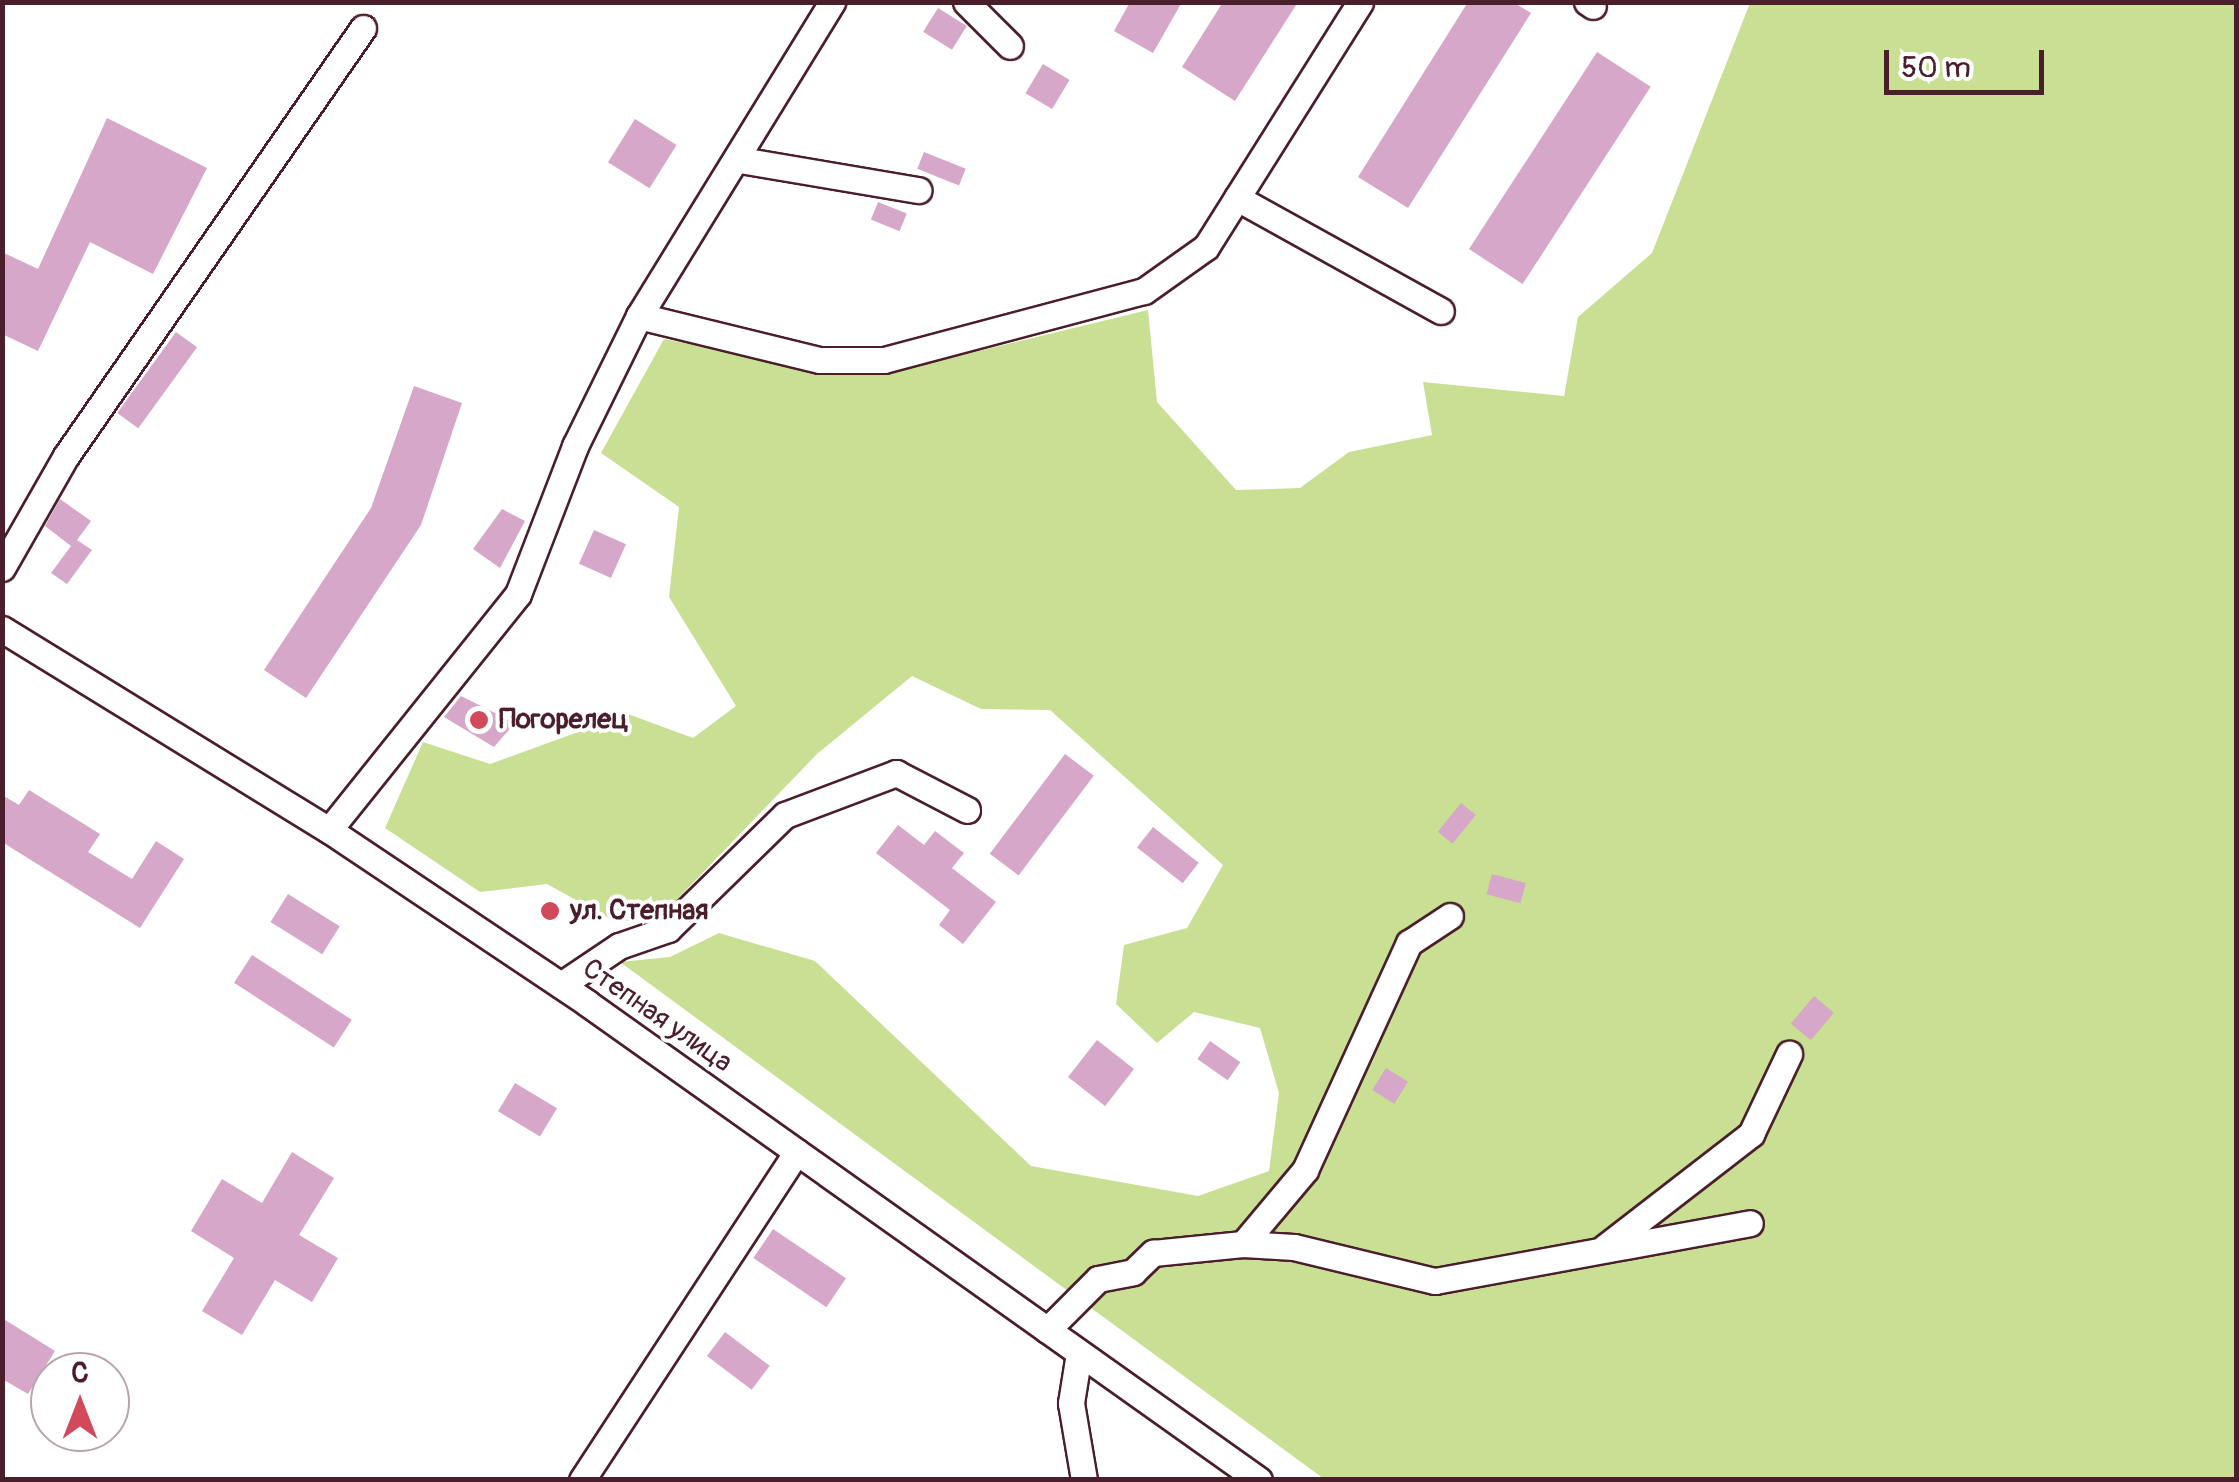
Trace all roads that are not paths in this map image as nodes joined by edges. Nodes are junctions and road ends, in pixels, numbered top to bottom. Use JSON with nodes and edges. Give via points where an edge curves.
{"nodes":[{"id":1,"x":832,"y":2,"type":"edge"},
{"id":2,"x":966,"y":2,"type":"edge"},
{"id":3,"x":1360,"y":2,"type":"edge"},
{"id":4,"x":363,"y":28,"type":"dead end"},
{"id":5,"x":1010,"y":46,"type":"dead end"},
{"id":6,"x":740,"y":160,"type":"junction"},
{"id":7,"x":918,"y":190,"type":"dead end"},
{"id":8,"x":1237,"y":198,"type":"junction"},
{"id":9,"x":1441,"y":311,"type":"dead end"},
{"id":10,"x":639,"y":316,"type":"junction"},
{"id":11,"x":2,"y":568,"type":"edge"},
{"id":12,"x":2,"y":630,"type":"edge"},
{"id":13,"x":967,"y":810,"type":"dead end"},
{"id":14,"x":330,"y":830,"type":"junction"},
{"id":15,"x":1450,"y":916,"type":"dead end"},
{"id":16,"x":560,"y":985,"type":"junction"},
{"id":17,"x":1789,"y":1054,"type":"dead end"},
{"id":18,"x":797,"y":1152,"type":"junction"},
{"id":19,"x":1750,"y":1223,"type":"dead end"},
{"id":20,"x":1243,"y":1244,"type":"junction"},
{"id":21,"x":1601,"y":1250,"type":"junction"},
{"id":22,"x":1047,"y":1330,"type":"junction"},
{"id":23,"x":1079,"y":1353,"type":"junction"},
{"id":24,"x":582,"y":1480,"type":"edge"},
{"id":25,"x":1084,"y":1480,"type":"edge"},
{"id":26,"x":1260,"y":1480,"type":"edge"}],
"edges":[{"from":1,"to":6,"type":"street"},
{"from":2,"to":5,"type":"street"},
{"from":3,"to":8,"type":"street"},
{"from":4,"to":11,"type":"street","via":[[66,456]]},
{"from":6,"to":7,"type":"street"},
{"from":6,"to":10,"type":"street"},
{"from":8,"to":9,"type":"street"},
{"from":8,"to":10,"type":"street","via":[[1206,247],[1144,291],[884,360],[820,360]]},
{"from":10,"to":14,"type":"street","via":[[574,446],[518,594]]},
{"from":12,"to":14,"type":"street","name":"Степная улица"},
{"from":13,"to":16,"type":"street","via":[[896,773],[785,814],[668,929],[619,946]]},
{"from":14,"to":16,"type":"street","name":"Степная улица"},
{"from":15,"to":20,"type":"street","via":[[1409,943],[1305,1170]]},
{"from":16,"to":18,"type":"street","name":"Степная улица"},
{"from":17,"to":21,"type":"street","via":[[1750,1134]]},
{"from":18,"to":22,"type":"street","name":"Степная улица"},
{"from":18,"to":24,"type":"street"},
{"from":19,"to":21,"type":"street"},
{"from":20,"to":21,"type":"street","via":[[1294,1247],[1435,1281]]},
{"from":20,"to":22,"type":"street","via":[[1154,1254],[1133,1272],[1098,1279]]},
{"from":22,"to":23,"type":"street","name":"Степная улица"},
{"from":23,"to":25,"type":"street","via":[[1071,1402]]},
{"from":23,"to":26,"type":"street","name":"Степная улица"}]}
